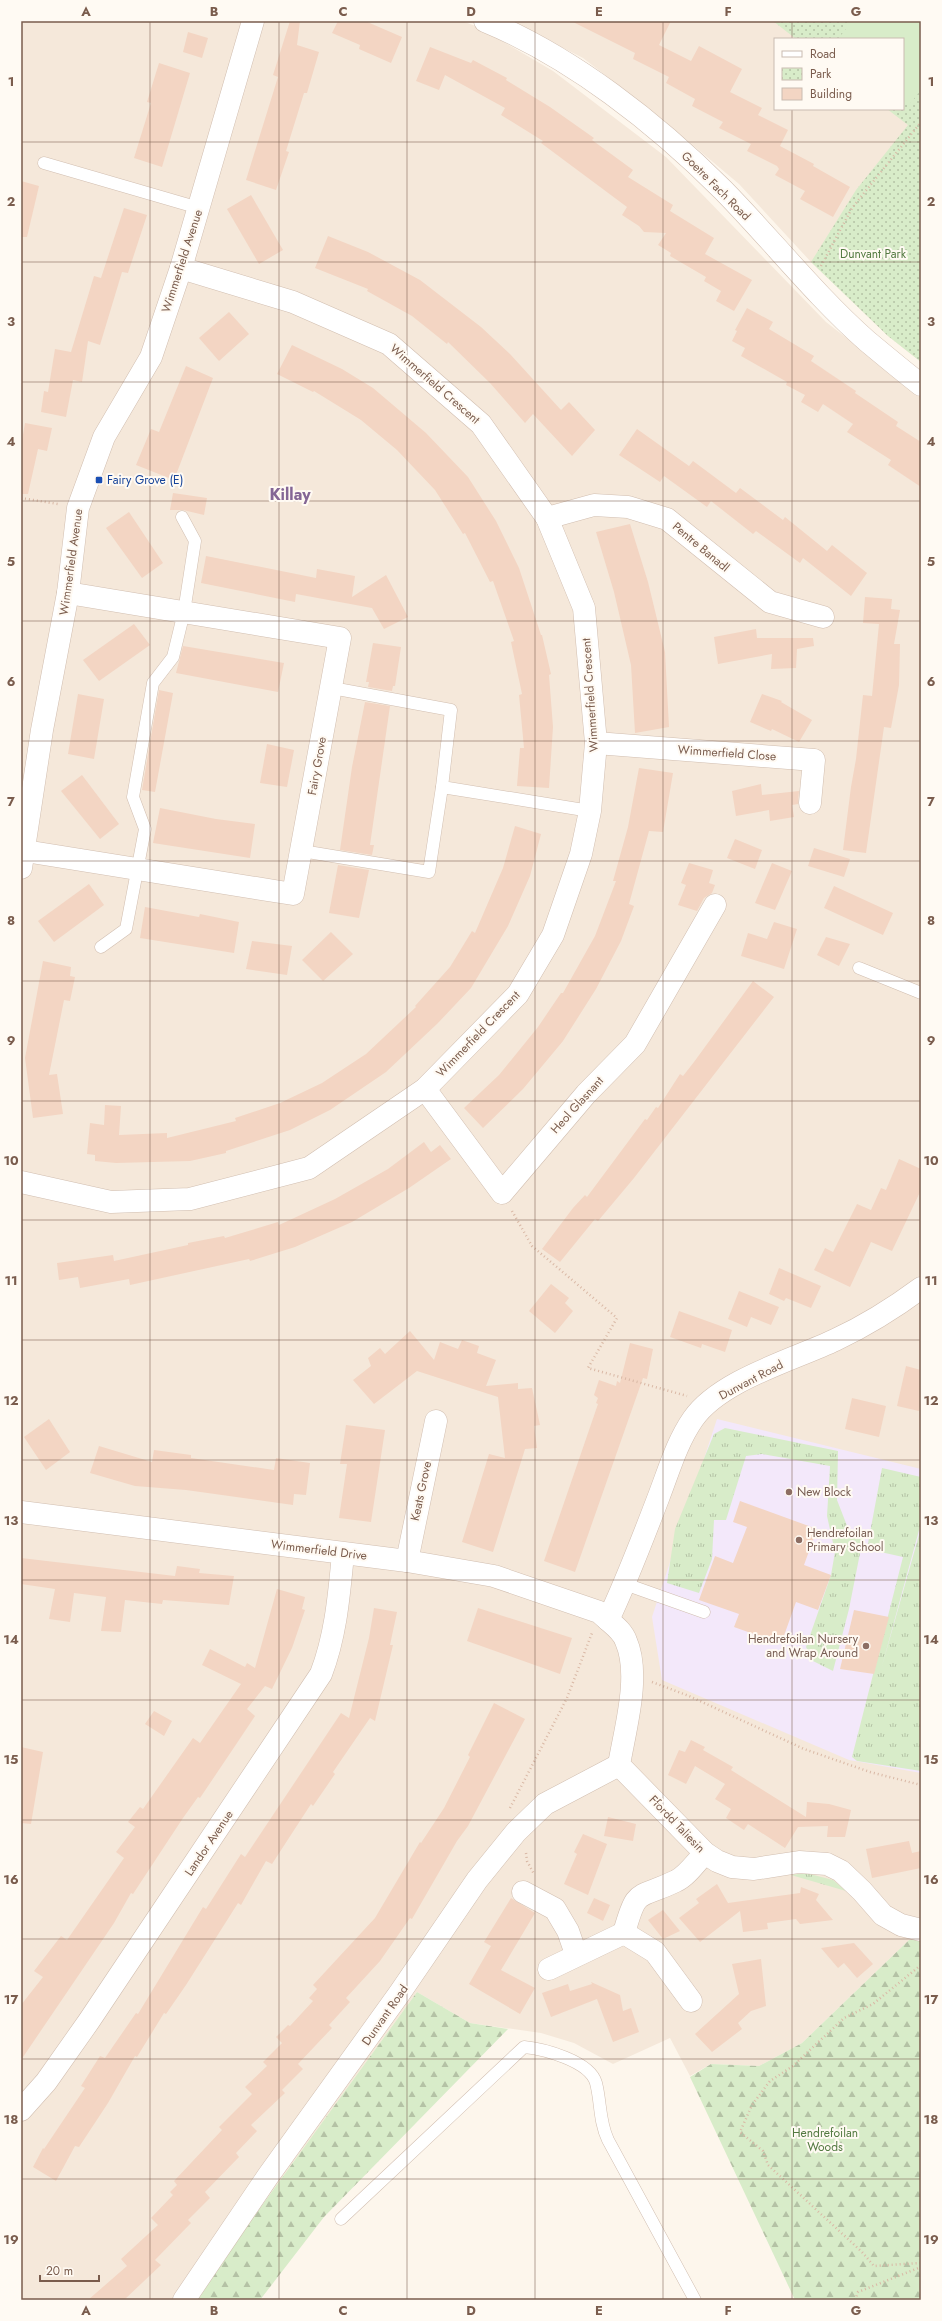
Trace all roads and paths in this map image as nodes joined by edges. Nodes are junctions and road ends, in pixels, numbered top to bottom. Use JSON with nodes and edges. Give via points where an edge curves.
{"nodes":[{"id":1,"x":253,"y":21,"type":"edge"},
{"id":2,"x":485,"y":21,"type":"edge"},
{"id":3,"x":921,"y":122,"type":"edge"},
{"id":4,"x":44,"y":163,"type":"dead end"},
{"id":5,"x":200,"y":208,"type":"junction"},
{"id":6,"x":181,"y":268,"type":"junction"},
{"id":7,"x":809,"y":283,"type":"junction"},
{"id":8,"x":921,"y":385,"type":"edge"},
{"id":9,"x":21,"y":498,"type":"edge"},
{"id":10,"x":78,"y":508,"type":"junction"},
{"id":11,"x":182,"y":517,"type":"dead end"},
{"id":12,"x":547,"y":518,"type":"junction"},
{"id":13,"x":68,"y":593,"type":"junction"},
{"id":14,"x":184,"y":612,"type":"junction"},
{"id":15,"x":823,"y":618,"type":"dead end"},
{"id":16,"x":332,"y":688,"type":"junction"},
{"id":17,"x":596,"y":743,"type":"junction"},
{"id":18,"x":442,"y":787,"type":"junction"},
{"id":19,"x":810,"y":803,"type":"dead end"},
{"id":20,"x":590,"y":811,"type":"junction"},
{"id":21,"x":302,"y":852,"type":"junction"},
{"id":22,"x":23,"y":860,"type":"edge"},
{"id":23,"x":137,"y":869,"type":"junction"},
{"id":24,"x":715,"y":905,"type":"dead end"},
{"id":25,"x":101,"y":947,"type":"dead end"},
{"id":26,"x":859,"y":968,"type":"dead end"},
{"id":27,"x":921,"y":993,"type":"edge"},
{"id":28,"x":425,"y":1089,"type":"junction"},
{"id":29,"x":21,"y":1182,"type":"edge"},
{"id":30,"x":502,"y":1193,"type":"junction"},
{"id":31,"x":921,"y":1288,"type":"edge"},
{"id":32,"x":709,"y":1402,"type":"junction"},
{"id":33,"x":436,"y":1421,"type":"dead end"},
{"id":34,"x":21,"y":1512,"type":"edge"},
{"id":35,"x":343,"y":1554,"type":"junction"},
{"id":36,"x":407,"y":1562,"type":"junction"},
{"id":37,"x":625,"y":1584,"type":"junction"},
{"id":38,"x":704,"y":1612,"type":"dead end"},
{"id":39,"x":604,"y":1616,"type":"junction"},
{"id":40,"x":633,"y":1674,"type":"junction"},
{"id":41,"x":619,"y":1765,"type":"junction"},
{"id":42,"x":921,"y":1785,"type":"edge"},
{"id":43,"x":507,"y":1813,"type":"dead end"},
{"id":44,"x":705,"y":1853,"type":"junction"},
{"id":45,"x":523,"y":1892,"type":"dead end"},
{"id":46,"x":921,"y":1930,"type":"edge"},
{"id":47,"x":624,"y":1933,"type":"junction"},
{"id":48,"x":576,"y":1954,"type":"junction"},
{"id":49,"x":921,"y":1965,"type":"edge"},
{"id":50,"x":549,"y":1969,"type":"dead end"},
{"id":51,"x":692,"y":2001,"type":"dead end"},
{"id":52,"x":21,"y":2110,"type":"edge"},
{"id":53,"x":341,"y":2219,"type":"dead end"},
{"id":54,"x":921,"y":2263,"type":"edge"},
{"id":55,"x":921,"y":2267,"type":"edge"},
{"id":56,"x":184,"y":2300,"type":"edge"},
{"id":57,"x":695,"y":2300,"type":"edge"},
{"id":58,"x":855,"y":2300,"type":"edge"}],
"edges":[{"from":1,"to":5,"type":"street","name":"Wimmerfield Avenue"},
{"from":2,"to":7,"type":"street","name":"Goetre Fach Road","via":[[523,39],[572,69],[627,106],[679,148],[723,190]]},
{"from":3,"to":7,"type":"path","via":[[852,208],[819,270]]},
{"from":4,"to":5,"type":"lane"},
{"from":5,"to":6,"type":"street","name":"Wimmerfield Avenue"},
{"from":6,"to":10,"type":"street","name":"Wimmerfield Avenue","via":[[151,357],[104,437]]},
{"from":6,"to":12,"type":"street","name":"Wimmerfield Crescent","via":[[293,302],[389,344],[481,424]]},
{"from":7,"to":8,"type":"street","name":"Goetre Fach Road","via":[[867,340]]},
{"from":9,"to":10,"type":"path"},
{"from":10,"to":13,"type":"street","name":"Wimmerfield Avenue"},
{"from":11,"to":14,"type":"lane","via":[[195,541]]},
{"from":12,"to":15,"type":"street","name":"Pentre Banadl","via":[[594,505],[628,507],[667,518],[770,602]]},
{"from":12,"to":17,"type":"street","name":"Wimmerfield Crescent","via":[[584,608]]},
{"from":13,"to":14,"type":"street","name":"Fairy Grove"},
{"from":13,"to":22,"type":"street","name":"Wimmerfield Avenue","via":[[42,730]]},
{"from":14,"to":16,"type":"street","name":"Fairy Grove","via":[[340,638]]},
{"from":14,"to":23,"type":"lane","via":[[173,657],[153,683],[133,797],[145,830]]},
{"from":16,"to":18,"type":"lane","via":[[452,710]]},
{"from":16,"to":21,"type":"street","name":"Fairy Grove"},
{"from":17,"to":19,"type":"street","name":"Wimmerfield Close","via":[[814,760]]},
{"from":17,"to":20,"type":"street","name":"Wimmerfield Crescent"},
{"from":18,"to":20,"type":"lane"},
{"from":18,"to":21,"type":"lane","via":[[429,872]]},
{"from":20,"to":28,"type":"street","name":"Wimmerfield Crescent","via":[[581,854],[553,935],[526,981],[518,994]]},
{"from":21,"to":23,"type":"street","name":"Fairy Grove","via":[[293,894]]},
{"from":22,"to":23,"type":"street","name":"Fairy Grove"},
{"from":23,"to":25,"type":"lane","via":[[126,929]]},
{"from":24,"to":30,"type":"street","name":"Heol Glasnant","via":[[635,1044],[586,1094]]},
{"from":26,"to":27,"type":"lane"},
{"from":28,"to":29,"type":"street","name":"Wimmerfield Crescent","via":[[310,1168],[190,1199],[111,1202]]},
{"from":28,"to":30,"type":"street"},
{"from":30,"to":32,"type":"path","via":[[532,1246],[616,1318],[588,1368]]},
{"from":31,"to":32,"type":"street","name":"Dunvant Road","via":[[867,1324],[767,1369]]},
{"from":32,"to":37,"type":"street","name":"Dunvant Road","via":[[694,1418],[679,1444]]},
{"from":33,"to":36,"type":"street","name":"Keats Grove"},
{"from":34,"to":35,"type":"street","name":"Wimmerfield Drive"},
{"from":35,"to":36,"type":"street","name":"Wimmerfield Drive"},
{"from":35,"to":52,"type":"street","name":"Landor Avenue","via":[[338,1607],[330,1651],[321,1674],[89,2021],[46,2082]]},
{"from":36,"to":39,"type":"street","name":"Wimmerfield Drive","via":[[494,1576]]},
{"from":37,"to":38,"type":"lane"},
{"from":37,"to":39,"type":"street","name":"Dunvant Road"},
{"from":39,"to":40,"type":"street","via":[[619,1630],[626,1641]]},
{"from":39,"to":43,"type":"path","via":[[567,1698]]},
{"from":40,"to":41,"type":"street"},
{"from":40,"to":42,"type":"path","via":[[696,1699],[804,1749],[870,1772]]},
{"from":41,"to":44,"type":"street","name":"Ffordd Taliesin"},
{"from":41,"to":56,"type":"street","name":"Dunvant Road","via":[[546,1804],[516,1832],[482,1874],[400,1994],[268,2176]]},
{"from":44,"to":46,"type":"street","name":"Ffordd Taliesin","via":[[732,1867],[754,1869],[798,1862],[827,1864],[841,1871],[883,1915],[901,1925]]},
{"from":44,"to":47,"type":"street","via":[[677,1880],[641,1894],[632,1905]]},
{"from":45,"to":48,"type":"street","via":[[555,1909],[568,1931]]},
{"from":47,"to":48,"type":"street"},
{"from":47,"to":51,"type":"street","via":[[655,1952]]},
{"from":48,"to":50,"type":"street"},
{"from":49,"to":54,"type":"path","via":[[873,2004],[844,2018],[793,2066],[770,2081],[752,2105],[740,2132],[763,2151],[768,2165],[874,2266]]},
{"from":53,"to":57,"type":"lane","via":[[524,2047],[541,2048],[586,2068],[596,2081],[602,2126],[608,2140]]},
{"from":55,"to":58,"type":"path","via":[[858,2292]]}]}
